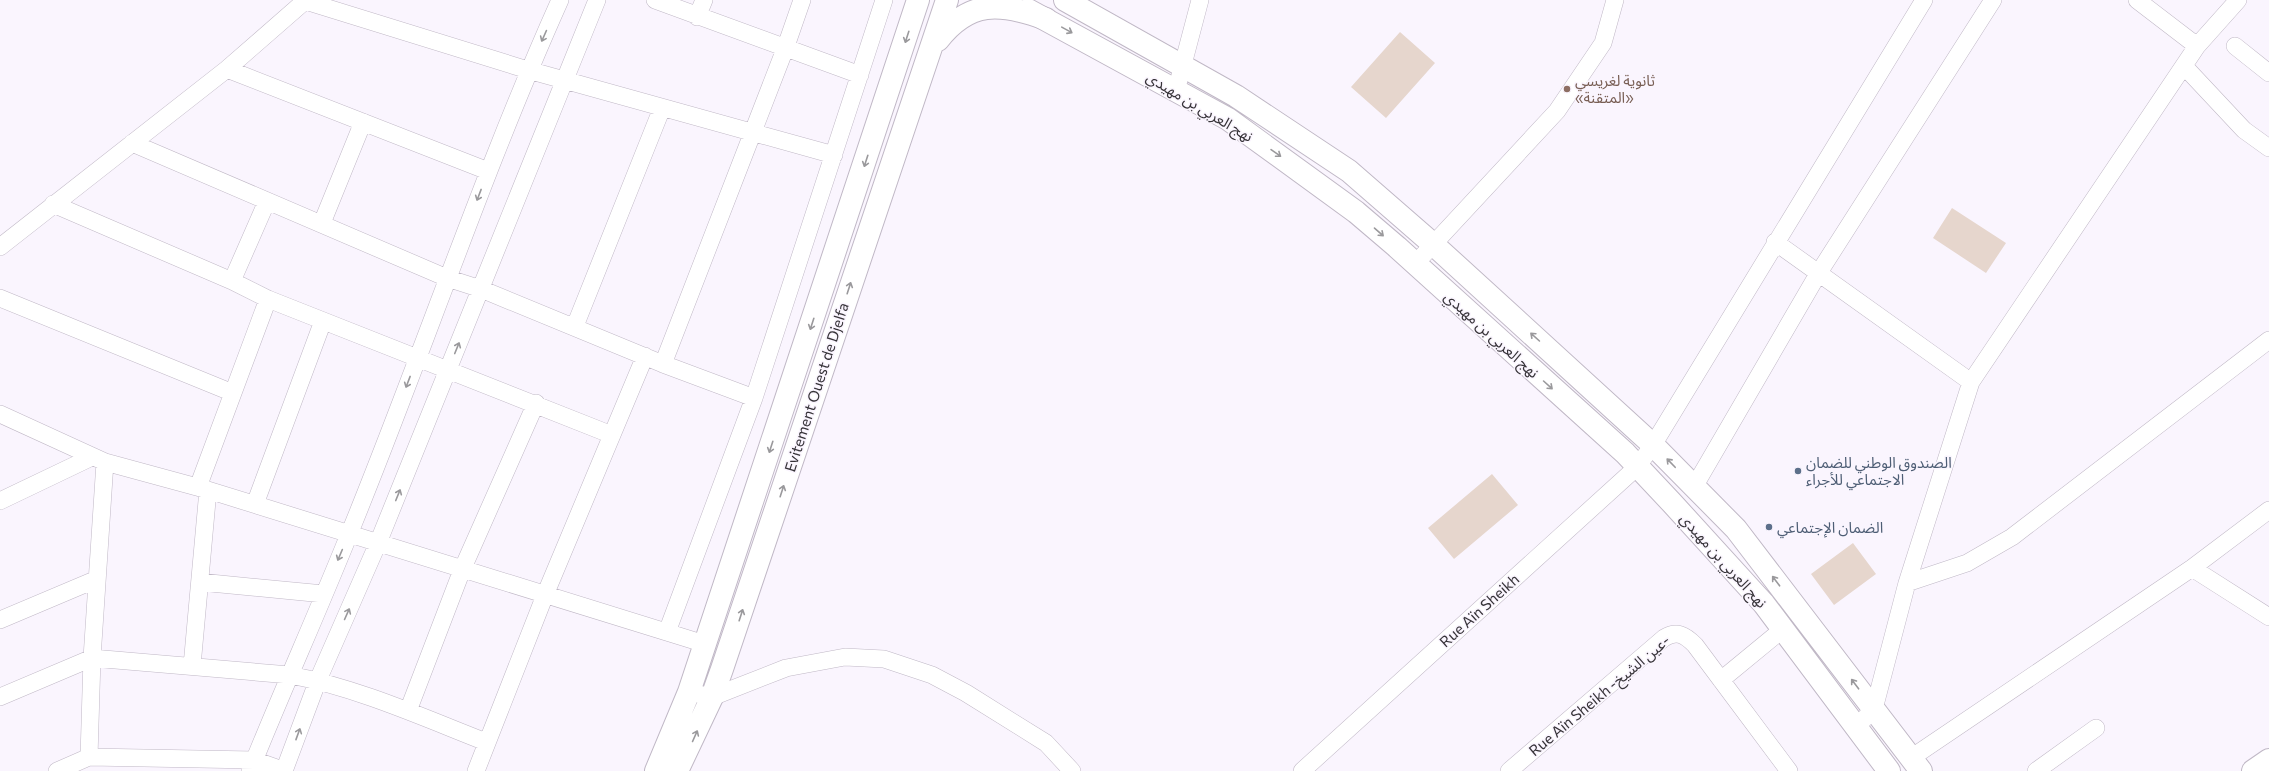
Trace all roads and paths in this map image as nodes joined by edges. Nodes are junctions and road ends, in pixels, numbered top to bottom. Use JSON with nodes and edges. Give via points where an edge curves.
{"nodes":[{"id":1,"x":560,"y":0,"type":"edge"},
{"id":2,"x":597,"y":0,"type":"edge"},
{"id":3,"x":655,"y":0,"type":"edge"},
{"id":4,"x":704,"y":0,"type":"edge"},
{"id":5,"x":802,"y":0,"type":"edge"},
{"id":6,"x":884,"y":0,"type":"edge"},
{"id":7,"x":918,"y":0,"type":"edge"},
{"id":8,"x":947,"y":0,"type":"edge"},
{"id":9,"x":1008,"y":0,"type":"edge"},
{"id":10,"x":1065,"y":0,"type":"edge"},
{"id":11,"x":1200,"y":0,"type":"edge"},
{"id":12,"x":1615,"y":0,"type":"edge"},
{"id":13,"x":1924,"y":0,"type":"edge"},
{"id":14,"x":1993,"y":0,"type":"edge"},
{"id":15,"x":2137,"y":0,"type":"edge"},
{"id":16,"x":2238,"y":0,"type":"edge"},
{"id":17,"x":305,"y":1,"type":"edge"},
{"id":18,"x":698,"y":16,"type":"junction"},
{"id":19,"x":1046,"y":19,"type":"junction"},
{"id":20,"x":2197,"y":46,"type":"junction"},
{"id":21,"x":2235,"y":46,"type":"dead end"},
{"id":22,"x":785,"y":49,"type":"junction"},
{"id":23,"x":926,"y":58,"type":"junction"},
{"id":24,"x":1183,"y":66,"type":"junction"},
{"id":25,"x":2184,"y":66,"type":"junction"},
{"id":26,"x":227,"y":69,"type":"junction"},
{"id":27,"x":528,"y":70,"type":"junction"},
{"id":28,"x":2269,"y":73,"type":"edge"},
{"id":29,"x":860,"y":75,"type":"junction"},
{"id":30,"x":565,"y":80,"type":"junction"},
{"id":31,"x":1176,"y":91,"type":"junction"},
{"id":32,"x":662,"y":108,"type":"junction"},
{"id":33,"x":363,"y":122,"type":"junction"},
{"id":34,"x":752,"y":133,"type":"junction"},
{"id":35,"x":132,"y":143,"type":"junction"},
{"id":36,"x":2269,"y":148,"type":"edge"},
{"id":37,"x":834,"y":155,"type":"junction"},
{"id":38,"x":488,"y":171,"type":"junction"},
{"id":39,"x":267,"y":201,"type":"junction"},
{"id":40,"x":53,"y":204,"type":"junction"},
{"id":41,"x":322,"y":223,"type":"junction"},
{"id":42,"x":1775,"y":242,"type":"junction"},
{"id":43,"x":1434,"y":245,"type":"junction"},
{"id":44,"x":0,"y":247,"type":"edge"},
{"id":45,"x":1415,"y":264,"type":"junction"},
{"id":46,"x":1463,"y":272,"type":"junction"},
{"id":47,"x":1818,"y":274,"type":"junction"},
{"id":48,"x":447,"y":278,"type":"junction"},
{"id":49,"x":232,"y":281,"type":"junction"},
{"id":50,"x":481,"y":289,"type":"junction"},
{"id":51,"x":1444,"y":290,"type":"junction"},
{"id":52,"x":0,"y":298,"type":"edge"},
{"id":53,"x":268,"y":299,"type":"junction"},
{"id":54,"x":323,"y":321,"type":"junction"},
{"id":55,"x":575,"y":326,"type":"junction"},
{"id":56,"x":2269,"y":340,"type":"edge"},
{"id":57,"x":645,"y":356,"type":"junction"},
{"id":58,"x":418,"y":358,"type":"junction"},
{"id":59,"x":664,"y":364,"type":"junction"},
{"id":60,"x":448,"y":370,"type":"junction"},
{"id":61,"x":1971,"y":382,"type":"junction"},
{"id":62,"x":233,"y":393,"type":"junction"},
{"id":63,"x":754,"y":398,"type":"junction"},
{"id":64,"x":536,"y":403,"type":"junction"},
{"id":65,"x":0,"y":414,"type":"edge"},
{"id":66,"x":612,"y":435,"type":"junction"},
{"id":67,"x":1653,"y":445,"type":"junction"},
{"id":68,"x":98,"y":459,"type":"junction"},
{"id":69,"x":1637,"y":467,"type":"junction"},
{"id":70,"x":1694,"y":487,"type":"junction"},
{"id":71,"x":203,"y":488,"type":"junction"},
{"id":72,"x":0,"y":500,"type":"edge"},
{"id":73,"x":255,"y":504,"type":"junction"},
{"id":74,"x":2269,"y":510,"type":"edge"},
{"id":75,"x":350,"y":533,"type":"junction"},
{"id":76,"x":378,"y":543,"type":"junction"},
{"id":77,"x":2192,"y":568,"type":"junction"},
{"id":78,"x":462,"y":570,"type":"junction"},
{"id":79,"x":97,"y":579,"type":"junction"},
{"id":80,"x":200,"y":582,"type":"junction"},
{"id":81,"x":1907,"y":583,"type":"junction"},
{"id":82,"x":324,"y":594,"type":"junction"},
{"id":83,"x":545,"y":595,"type":"junction"},
{"id":84,"x":2269,"y":617,"type":"edge"},
{"id":85,"x":0,"y":620,"type":"edge"},
{"id":86,"x":1783,"y":629,"type":"junction"},
{"id":87,"x":667,"y":632,"type":"junction"},
{"id":88,"x":705,"y":644,"type":"junction"},
{"id":89,"x":92,"y":658,"type":"junction"},
{"id":90,"x":192,"y":666,"type":"junction"},
{"id":91,"x":290,"y":675,"type":"junction"},
{"id":92,"x":318,"y":680,"type":"junction"},
{"id":93,"x":1721,"y":680,"type":"junction"},
{"id":94,"x":689,"y":692,"type":"junction"},
{"id":95,"x":0,"y":697,"type":"edge"},
{"id":96,"x":712,"y":697,"type":"junction"},
{"id":97,"x":1874,"y":709,"type":"junction"},
{"id":98,"x":408,"y":711,"type":"junction"},
{"id":99,"x":1857,"y":726,"type":"junction"},
{"id":100,"x":2096,"y":728,"type":"dead end"},
{"id":101,"x":486,"y":742,"type":"junction"},
{"id":102,"x":1911,"y":757,"type":"edge"},
{"id":103,"x":89,"y":758,"type":"junction"},
{"id":104,"x":2269,"y":760,"type":"edge"},
{"id":105,"x":252,"y":766,"type":"edge"},
{"id":106,"x":1878,"y":767,"type":"edge"},
{"id":107,"x":57,"y":771,"type":"edge"},
{"id":108,"x":284,"y":771,"type":"edge"},
{"id":109,"x":476,"y":771,"type":"edge"},
{"id":110,"x":656,"y":771,"type":"edge"},
{"id":111,"x":678,"y":771,"type":"edge"},
{"id":112,"x":1072,"y":771,"type":"edge"},
{"id":113,"x":1302,"y":771,"type":"edge"},
{"id":114,"x":1509,"y":771,"type":"edge"},
{"id":115,"x":1789,"y":771,"type":"edge"},
{"id":116,"x":2036,"y":771,"type":"edge"},
{"id":117,"x":2253,"y":771,"type":"edge"}],
"edges":[{"from":1,"to":27,"type":"street","one_way":true},
{"from":2,"to":30,"type":"street"},
{"from":3,"to":18,"type":"street"},
{"from":4,"to":18,"type":"street"},
{"from":5,"to":22,"type":"street"},
{"from":6,"to":29,"type":"street"},
{"from":7,"to":88,"type":"main road","name":"Evitement Ouest de Djelfa","one_way":true},
{"from":8,"to":23,"type":"main road","name":"Evitement Ouest de Djelfa"},
{"from":9,"to":19,"type":"main road","name":"نهج العربي بن مهيدي"},
{"from":10,"to":24,"type":"main road","name":"نهج العربي بن مهيدي"},
{"from":11,"to":24,"type":"street"},
{"from":12,"to":43,"type":"street","via":[[1603,43],[1557,110]]},
{"from":13,"to":42,"type":"street","name":"Rue Aïn Sheikh"},
{"from":14,"to":47,"type":"street"},
{"from":15,"to":20,"type":"street"},
{"from":16,"to":20,"type":"street"},
{"from":17,"to":26,"type":"street"},
{"from":17,"to":27,"type":"street"},
{"from":18,"to":22,"type":"street"},
{"from":19,"to":23,"type":"main road","via":[[1012,7],[981,5],[956,17]]},
{"from":19,"to":31,"type":"main road","name":"نهج العربي بن مهيدي","one_way":true},
{"from":20,"to":25,"type":"street"},
{"from":21,"to":28,"type":"street"},
{"from":22,"to":29,"type":"street"},
{"from":22,"to":34,"type":"street"},
{"from":96,"to":23,"type":"main road","name":"Evitement Ouest de Djelfa","one_way":true},
{"from":24,"to":31,"type":"street"},
{"from":24,"to":43,"type":"main road","name":"نهج العربي بن مهيدي","via":[[1236,96],[1349,170]]},
{"from":25,"to":36,"type":"street","via":[[2244,130]]},
{"from":25,"to":61,"type":"street"},
{"from":26,"to":33,"type":"street"},
{"from":26,"to":35,"type":"street"},
{"from":27,"to":30,"type":"street"},
{"from":27,"to":38,"type":"street"},
{"from":29,"to":37,"type":"street"},
{"from":30,"to":32,"type":"street"},
{"from":30,"to":50,"type":"street"},
{"from":31,"to":45,"type":"main road","name":"نهج العربي بن مهيدي","one_way":true,"via":[[1228,119],[1312,179],[1356,212]]},
{"from":32,"to":34,"type":"street"},
{"from":32,"to":55,"type":"street"},
{"from":33,"to":38,"type":"street"},
{"from":33,"to":41,"type":"street"},
{"from":34,"to":37,"type":"street"},
{"from":34,"to":59,"type":"street"},
{"from":35,"to":39,"type":"street"},
{"from":35,"to":40,"type":"street"},
{"from":37,"to":63,"type":"street"},
{"from":38,"to":48,"type":"street","one_way":true},
{"from":39,"to":41,"type":"street"},
{"from":39,"to":49,"type":"street"},
{"from":40,"to":44,"type":"street"},
{"from":40,"to":49,"type":"street"},
{"from":41,"to":48,"type":"street"},
{"from":42,"to":47,"type":"street"},
{"from":42,"to":67,"type":"street","name":"Rue Aïn Sheikh"},
{"from":43,"to":45,"type":"street"},
{"from":43,"to":46,"type":"main road","name":"نهج العربي بن مهيدي"},
{"from":45,"to":51,"type":"main road","name":"نهج العربي بن مهيدي"},
{"from":46,"to":51,"type":"main road"},
{"from":67,"to":46,"type":"main road","name":"نهج العربي بن مهيدي","one_way":true},
{"from":47,"to":61,"type":"street"},
{"from":47,"to":70,"type":"street"},
{"from":48,"to":50,"type":"street"},
{"from":48,"to":58,"type":"street"},
{"from":49,"to":53,"type":"street"},
{"from":50,"to":55,"type":"street"},
{"from":60,"to":50,"type":"street","one_way":true},
{"from":51,"to":69,"type":"main road","name":"نهج العربي بن مهيدي","one_way":true},
{"from":52,"to":62,"type":"street"},
{"from":53,"to":54,"type":"street"},
{"from":53,"to":62,"type":"street"},
{"from":54,"to":58,"type":"street"},
{"from":54,"to":73,"type":"street"},
{"from":55,"to":57,"type":"street"},
{"from":56,"to":81,"type":"street","via":[[2006,540],[1967,563]]},
{"from":57,"to":59,"type":"street"},
{"from":57,"to":66,"type":"street"},
{"from":58,"to":60,"type":"street"},
{"from":58,"to":75,"type":"street","one_way":true},
{"from":59,"to":63,"type":"street"},
{"from":60,"to":64,"type":"street"},
{"from":76,"to":60,"type":"street","one_way":true},
{"from":61,"to":81,"type":"street"},
{"from":62,"to":71,"type":"street"},
{"from":63,"to":87,"type":"street"},
{"from":64,"to":66,"type":"street"},
{"from":64,"to":78,"type":"street"},
{"from":65,"to":68,"type":"street"},
{"from":66,"to":83,"type":"street"},
{"from":67,"to":69,"type":"street","name":"Rue Aïn Sheikh"},
{"from":70,"to":67,"type":"main road","name":"نهج العربي بن مهيدي","one_way":true},
{"from":68,"to":71,"type":"street"},
{"from":68,"to":72,"type":"street"},
{"from":68,"to":79,"type":"street"},
{"from":69,"to":86,"type":"main road","name":"نهج العربي بن مهيدي","via":[[1759,598]]},
{"from":69,"to":113,"type":"street","name":"Rue Aïn Sheikh"},
{"from":97,"to":70,"type":"main road","name":"نهج العربي بن مهيدي","one_way":true,"via":[[1736,529]]},
{"from":71,"to":73,"type":"street"},
{"from":71,"to":80,"type":"street"},
{"from":73,"to":75,"type":"street"},
{"from":74,"to":77,"type":"street"},
{"from":75,"to":76,"type":"street"},
{"from":75,"to":82,"type":"street","one_way":true},
{"from":76,"to":78,"type":"street"},
{"from":92,"to":76,"type":"street","one_way":true},
{"from":77,"to":84,"type":"street"},
{"from":77,"to":102,"type":"street"},
{"from":78,"to":83,"type":"street"},
{"from":78,"to":98,"type":"street"},
{"from":79,"to":85,"type":"street"},
{"from":79,"to":89,"type":"street"},
{"from":80,"to":82,"type":"street"},
{"from":80,"to":90,"type":"street"},
{"from":81,"to":97,"type":"street"},
{"from":82,"to":91,"type":"street"},
{"from":83,"to":87,"type":"street"},
{"from":83,"to":101,"type":"street"},
{"from":86,"to":93,"type":"street"},
{"from":86,"to":99,"type":"main road","name":"نهج العربي بن مهيدي"},
{"from":87,"to":88,"type":"street"},
{"from":88,"to":94,"type":"main road","name":"Evitement Ouest de Djelfa"},
{"from":89,"to":90,"type":"street"},
{"from":89,"to":95,"type":"street"},
{"from":89,"to":103,"type":"street"},
{"from":90,"to":91,"type":"street"},
{"from":91,"to":92,"type":"street"},
{"from":91,"to":105,"type":"street"},
{"from":92,"to":98,"type":"street"},
{"from":108,"to":92,"type":"street","one_way":true},
{"from":93,"to":114,"type":"street","name":"Rue Aïn Sheikh -عين الشيخ-","via":[[1685,635],[1671,634]]},
{"from":93,"to":115,"type":"street","name":"Rue Aïn Sheikh -عين الشيخ-"},
{"from":94,"to":96,"type":"street"},
{"from":94,"to":110,"type":"main road","name":"Evitement Ouest de Djelfa"},
{"from":111,"to":96,"type":"main road","name":"Evitement Ouest de Djelfa","one_way":true},
{"from":96,"to":112,"type":"street","via":[[786,668],[845,657],[884,659],[932,675],[966,693],[1046,743]]},
{"from":97,"to":99,"type":"street"},
{"from":97,"to":102,"type":"main road","name":"نهج العربي بن مهيدي"},
{"from":98,"to":101,"type":"street"},
{"from":99,"to":106,"type":"main road","name":"نهج العربي بن مهيدي"},
{"from":100,"to":116,"type":"street"},
{"from":101,"to":109,"type":"street"},
{"from":102,"to":106,"type":"main road"},
{"from":103,"to":105,"type":"street"},
{"from":103,"to":107,"type":"street"},
{"from":104,"to":117,"type":"main road"},
{"from":105,"to":108,"type":"street"}]}
